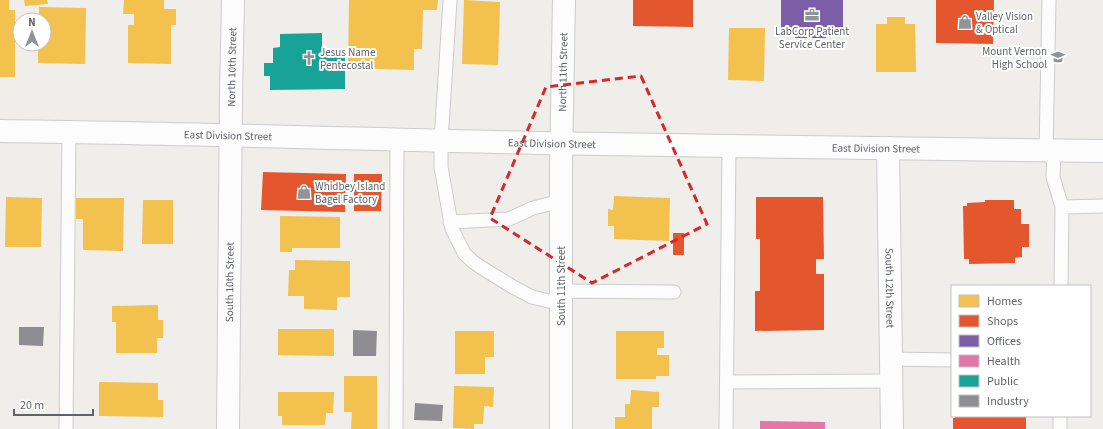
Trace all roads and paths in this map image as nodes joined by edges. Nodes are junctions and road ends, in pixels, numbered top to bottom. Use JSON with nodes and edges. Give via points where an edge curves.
{"nodes":[{"id":1,"x":233,"y":0,"type":"edge"},
{"id":2,"x":450,"y":0,"type":"edge"},
{"id":3,"x":564,"y":0,"type":"edge"},
{"id":4,"x":1049,"y":0,"type":"edge"},
{"id":5,"x":0,"y":131,"type":"edge"},
{"id":6,"x":69,"y":132,"type":"junction"},
{"id":7,"x":230,"y":135,"type":"junction"},
{"id":8,"x":397,"y":139,"type":"junction"},
{"id":9,"x":441,"y":141,"type":"junction"},
{"id":10,"x":561,"y":144,"type":"junction"},
{"id":11,"x":729,"y":147,"type":"junction"},
{"id":12,"x":888,"y":148,"type":"junction"},
{"id":13,"x":1050,"y":150,"type":"junction"},
{"id":14,"x":1103,"y":151,"type":"edge"},
{"id":15,"x":561,"y":201,"type":"junction"},
{"id":16,"x":1103,"y":206,"type":"edge"},
{"id":17,"x":1062,"y":207,"type":"junction"},
{"id":18,"x":450,"y":222,"type":"junction"},
{"id":19,"x":1060,"y":285,"type":"edge"},
{"id":20,"x":674,"y":292,"type":"dead end"},
{"id":21,"x":561,"y":298,"type":"junction"},
{"id":22,"x":891,"y":359,"type":"junction"},
{"id":23,"x":951,"y":360,"type":"edge"},
{"id":24,"x":891,"y":381,"type":"junction"},
{"id":25,"x":727,"y":382,"type":"junction"},
{"id":26,"x":1060,"y":417,"type":"edge"},
{"id":27,"x":66,"y":429,"type":"edge"},
{"id":28,"x":228,"y":429,"type":"edge"},
{"id":29,"x":396,"y":429,"type":"edge"},
{"id":30,"x":561,"y":429,"type":"edge"},
{"id":31,"x":726,"y":429,"type":"edge"},
{"id":32,"x":892,"y":429,"type":"edge"},
{"id":33,"x":1060,"y":429,"type":"edge"}],
"edges":[{"from":1,"to":7,"type":"street","name":"North 10th Street"},
{"from":2,"to":9,"type":"lane"},
{"from":3,"to":10,"type":"street","name":"North 11th Street"},
{"from":4,"to":13,"type":"lane"},
{"from":5,"to":6,"type":"street","name":"East Division Street"},
{"from":6,"to":7,"type":"street","name":"East Division Street"},
{"from":6,"to":27,"type":"lane"},
{"from":7,"to":8,"type":"street","name":"East Division Street"},
{"from":7,"to":28,"type":"street","name":"South 10th Street"},
{"from":8,"to":9,"type":"street","name":"East Division Street"},
{"from":8,"to":29,"type":"lane"},
{"from":9,"to":10,"type":"street","name":"East Division Street"},
{"from":9,"to":18,"type":"lane","via":[[441,167]]},
{"from":10,"to":11,"type":"street","name":"East Division Street"},
{"from":10,"to":15,"type":"street","name":"South 11th Street"},
{"from":11,"to":12,"type":"street","name":"East Division Street"},
{"from":11,"to":25,"type":"lane"},
{"from":12,"to":13,"type":"street","name":"East Division Street"},
{"from":12,"to":22,"type":"street","name":"South 12th Street"},
{"from":13,"to":14,"type":"street","name":"East Division Street"},
{"from":13,"to":17,"type":"lane","via":[[1053,177]]},
{"from":15,"to":18,"type":"lane","via":[[533,208],[509,220]]},
{"from":15,"to":21,"type":"street","name":"South 11th Street"},
{"from":16,"to":17,"type":"lane"},
{"from":17,"to":19,"type":"lane"},
{"from":18,"to":21,"type":"lane","via":[[464,253],[472,261],[513,288],[532,297]]},
{"from":20,"to":21,"type":"lane","via":[[590,292]]},
{"from":21,"to":30,"type":"street","name":"South 11th Street"},
{"from":22,"to":23,"type":"lane"},
{"from":22,"to":24,"type":"street","name":"South 12th Street"},
{"from":24,"to":25,"type":"lane"},
{"from":24,"to":32,"type":"street","name":"South 12th Street"},
{"from":25,"to":31,"type":"lane"},
{"from":26,"to":33,"type":"lane"}]}
